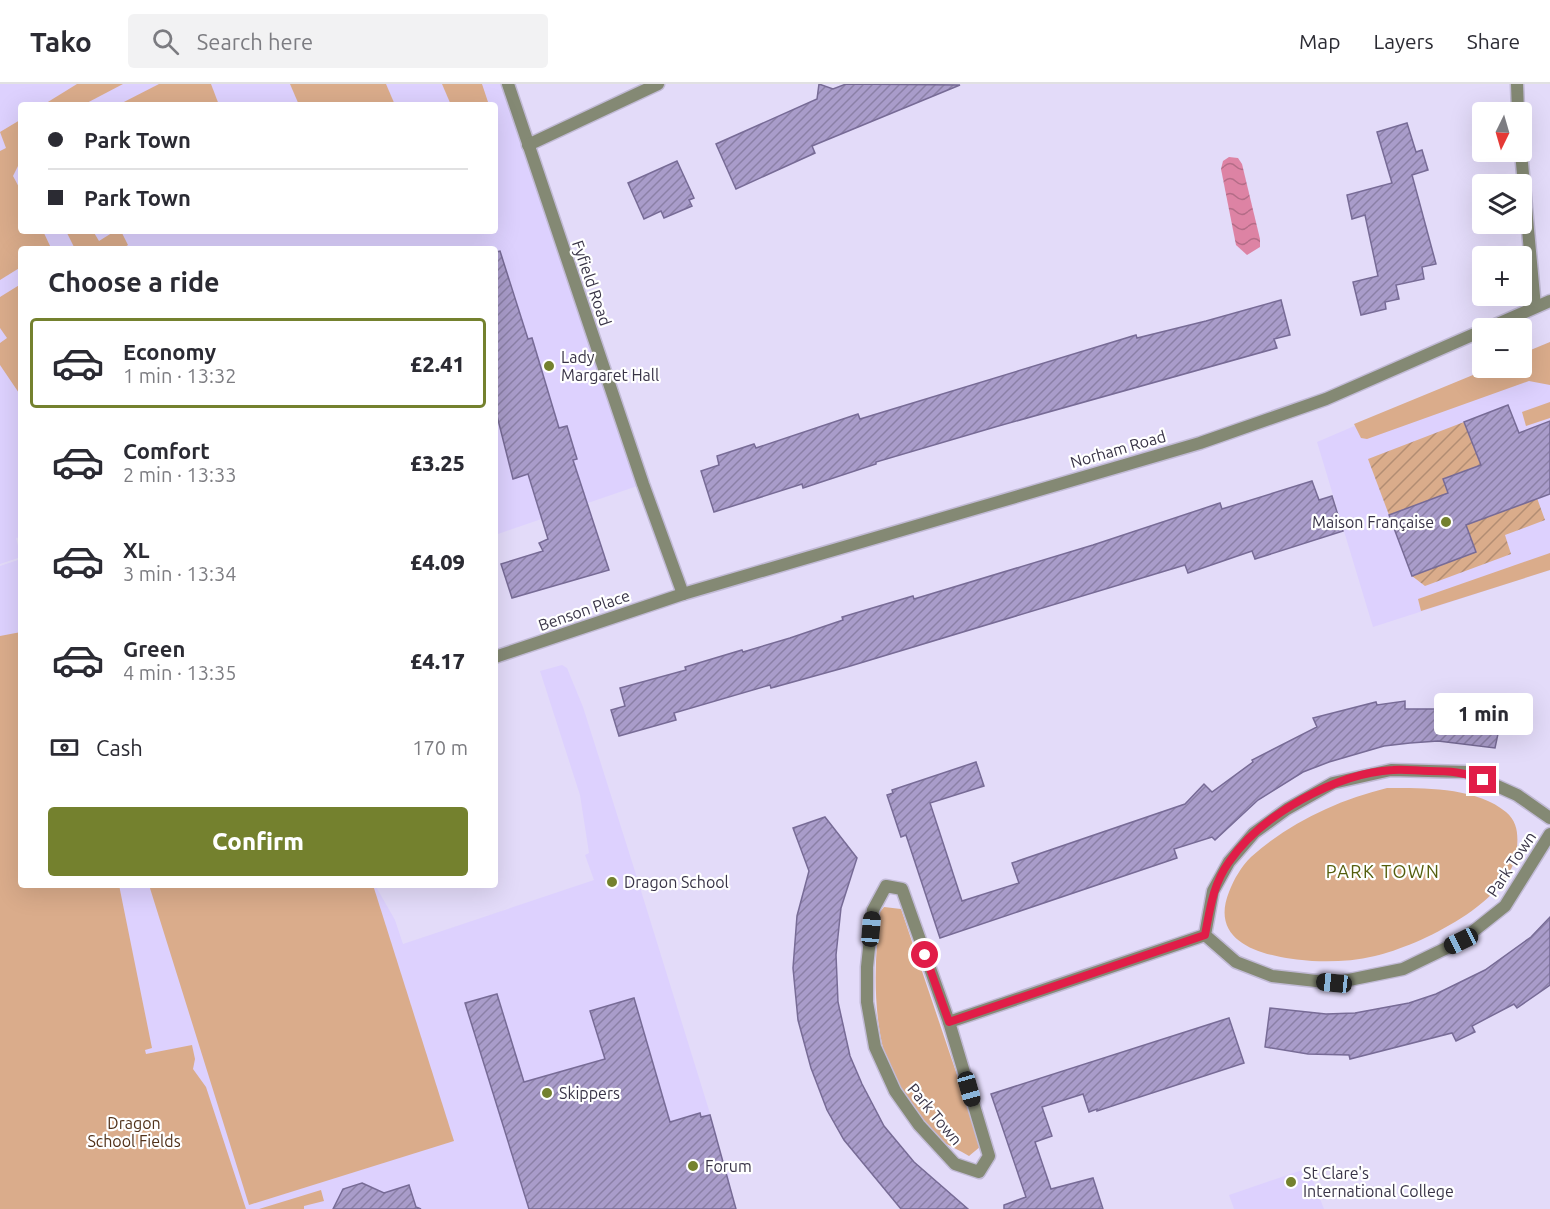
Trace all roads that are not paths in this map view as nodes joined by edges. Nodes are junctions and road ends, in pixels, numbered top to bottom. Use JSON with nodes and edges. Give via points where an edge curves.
{"nodes":[{"id":1,"x":508,"y":84,"type":"edge"},
{"id":2,"x":658,"y":84,"type":"edge"},
{"id":3,"x":1516,"y":84,"type":"edge"},
{"id":4,"x":1517,"y":102,"type":"edge"},
{"id":5,"x":528,"y":145,"type":"junction"},
{"id":6,"x":1522,"y":162,"type":"edge"},
{"id":7,"x":1550,"y":301,"type":"edge"},
{"id":8,"x":1535,"y":307,"type":"junction"},
{"id":9,"x":683,"y":594,"type":"junction"},
{"id":10,"x":498,"y":656,"type":"edge"},
{"id":11,"x":1550,"y":818,"type":"edge"},
{"id":12,"x":1550,"y":834,"type":"edge"},
{"id":13,"x":1205,"y":935,"type":"junction"},
{"id":14,"x":949,"y":1022,"type":"junction"}],
"edges":[{"from":1,"to":5,"type":"street","name":"Fyfield Road"},
{"from":2,"to":5,"type":"street"},
{"from":3,"to":4,"type":"street"},
{"from":5,"to":9,"type":"street","name":"Fyfield Road"},
{"from":6,"to":8,"type":"street"},
{"from":7,"to":8,"type":"street","name":"Norham Road"},
{"from":8,"to":9,"type":"street","name":"Norham Road","via":[[1326,399],[1200,442]]},
{"from":9,"to":10,"type":"street","name":"Benson Place"},
{"from":11,"to":13,"type":"street","name":"Park Town","via":[[1516,795],[1466,772],[1391,770],[1333,783],[1287,808],[1254,833],[1229,862],[1213,891]]},
{"from":12,"to":13,"type":"street","name":"Park Town","via":[[1505,906],[1461,941],[1403,969],[1334,983],[1272,976],[1236,962]]},
{"from":13,"to":14,"type":"street"},
{"from":14,"to":14,"type":"street","name":"Park Town","via":[[989,1156],[979,1172],[955,1164],[919,1125],[895,1091],[875,1047],[867,1002],[867,967],[873,910],[886,886],[902,890]]}]}
